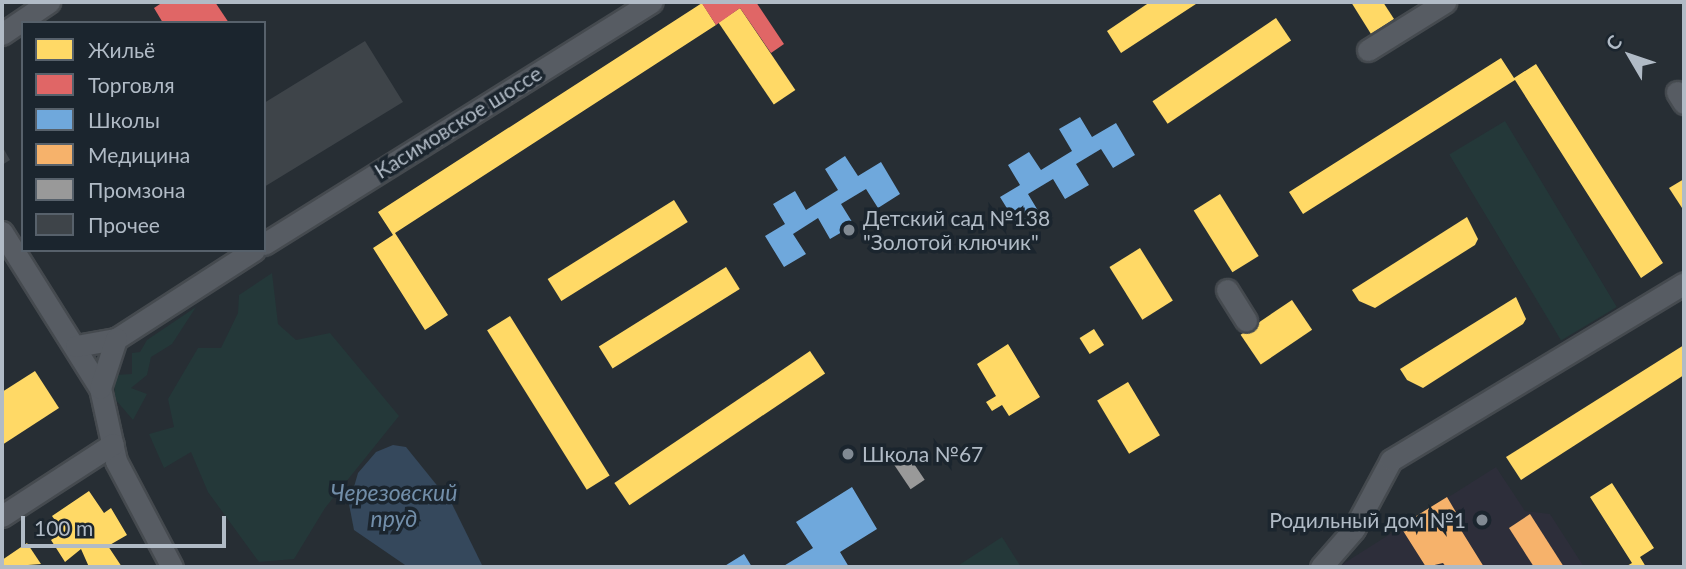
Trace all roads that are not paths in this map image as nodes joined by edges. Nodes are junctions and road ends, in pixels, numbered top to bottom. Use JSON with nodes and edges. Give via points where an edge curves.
{"nodes":[{"id":1,"x":49,"y":2,"type":"edge"},
{"id":2,"x":652,"y":2,"type":"edge"},
{"id":3,"x":1445,"y":2,"type":"edge"},
{"id":4,"x":21,"y":21,"type":"edge"},
{"id":5,"x":21,"y":21,"type":"edge"},
{"id":6,"x":2,"y":34,"type":"edge"},
{"id":7,"x":1368,"y":50,"type":"dead end"},
{"id":8,"x":2,"y":232,"type":"edge"},
{"id":9,"x":266,"y":243,"type":"edge"},
{"id":10,"x":251,"y":252,"type":"edge"},
{"id":11,"x":1684,"y":283,"type":"edge"},
{"id":12,"x":1227,"y":290,"type":"dead end"},
{"id":13,"x":1246,"y":320,"type":"dead end"},
{"id":14,"x":116,"y":339,"type":"junction"},
{"id":15,"x":76,"y":346,"type":"junction"},
{"id":16,"x":100,"y":388,"type":"junction"},
{"id":17,"x":113,"y":444,"type":"junction"},
{"id":18,"x":2,"y":516,"type":"edge"},
{"id":19,"x":172,"y":567,"type":"edge"},
{"id":20,"x":1321,"y":567,"type":"edge"}],
"edges":[{"from":1,"to":4,"type":"street"},
{"from":2,"to":9,"type":"street","name":"Касимовское шоссе"},
{"from":3,"to":7,"type":"street"},
{"from":5,"to":6,"type":"street"},
{"from":8,"to":15,"type":"street"},
{"from":10,"to":14,"type":"street"},
{"from":11,"to":20,"type":"street","via":[[1391,460],[1354,529]]},
{"from":12,"to":13,"type":"street"},
{"from":14,"to":15,"type":"street"},
{"from":14,"to":16,"type":"street"},
{"from":15,"to":16,"type":"street"},
{"from":16,"to":17,"type":"street"},
{"from":17,"to":18,"type":"street"},
{"from":17,"to":19,"type":"street","via":[[116,461]]}]}
